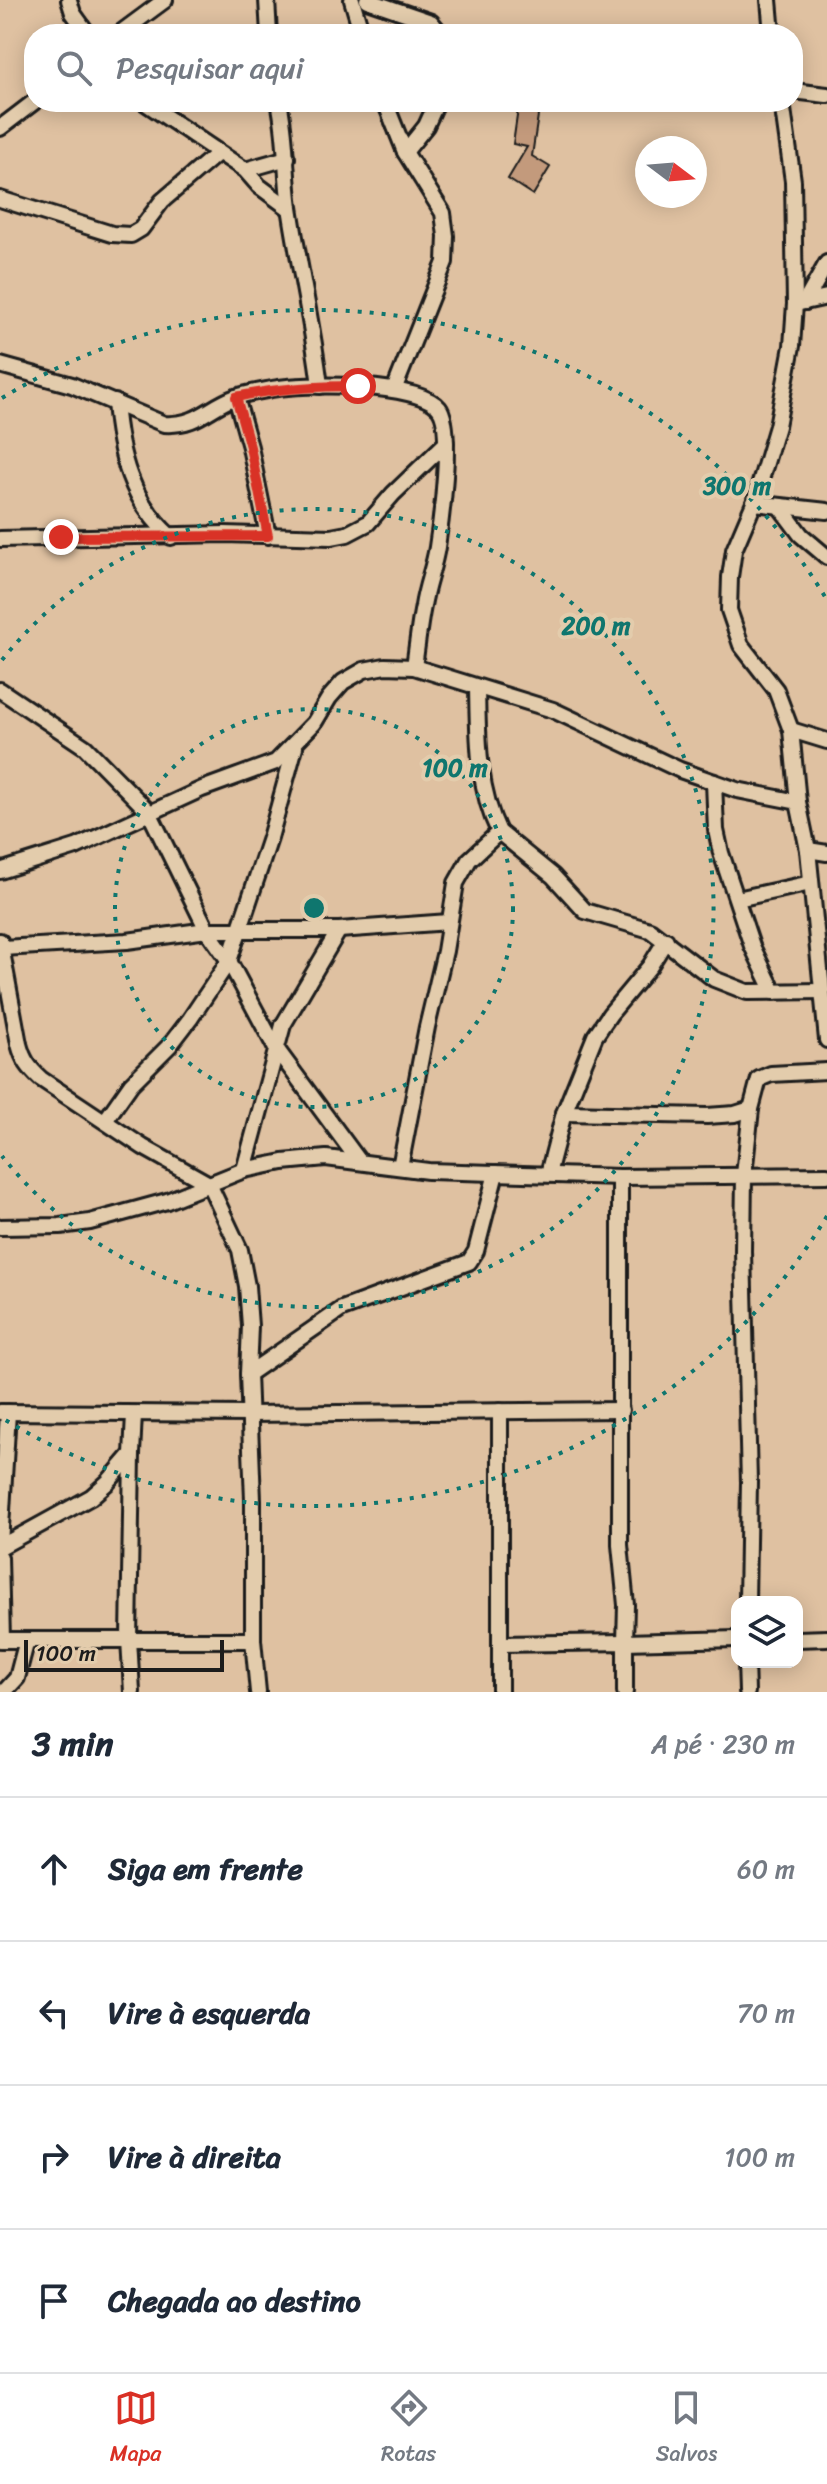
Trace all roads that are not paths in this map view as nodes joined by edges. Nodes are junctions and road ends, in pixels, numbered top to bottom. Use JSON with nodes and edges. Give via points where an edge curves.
{"nodes":[{"id":1,"x":69,"y":0,"type":"edge"},
{"id":2,"x":165,"y":0,"type":"edge"},
{"id":3,"x":267,"y":0,"type":"edge"},
{"id":4,"x":352,"y":0,"type":"edge"},
{"id":5,"x":367,"y":0,"type":"edge"},
{"id":6,"x":769,"y":0,"type":"edge"},
{"id":7,"x":81,"y":24,"type":"edge"},
{"id":8,"x":133,"y":24,"type":"edge"},
{"id":9,"x":268,"y":24,"type":"edge"},
{"id":10,"x":359,"y":24,"type":"edge"},
{"id":11,"x":433,"y":24,"type":"edge"},
{"id":12,"x":771,"y":24,"type":"edge"},
{"id":13,"x":803,"y":92,"type":"edge"},
{"id":14,"x":827,"y":95,"type":"edge"},
{"id":15,"x":24,"y":110,"type":"edge"},
{"id":16,"x":159,"y":112,"type":"edge"},
{"id":17,"x":280,"y":112,"type":"edge"},
{"id":18,"x":389,"y":112,"type":"edge"},
{"id":19,"x":432,"y":112,"type":"edge"},
{"id":20,"x":783,"y":112,"type":"edge"},
{"id":21,"x":0,"y":128,"type":"edge"},
{"id":22,"x":405,"y":152,"type":"junction"},
{"id":23,"x":218,"y":153,"type":"junction"},
{"id":24,"x":287,"y":158,"type":"junction"},
{"id":25,"x":245,"y":170,"type":"junction"},
{"id":26,"x":0,"y":199,"type":"edge"},
{"id":27,"x":290,"y":209,"type":"junction"},
{"id":28,"x":827,"y":263,"type":"edge"},
{"id":29,"x":827,"y":297,"type":"edge"},
{"id":30,"x":800,"y":303,"type":"junction"},
{"id":31,"x":0,"y":365,"type":"edge"},
{"id":32,"x":320,"y":386,"type":"junction"},
{"id":33,"x":394,"y":390,"type":"junction"},
{"id":34,"x":236,"y":397,"type":"junction"},
{"id":35,"x":115,"y":402,"type":"junction"},
{"id":36,"x":446,"y":443,"type":"junction"},
{"id":37,"x":754,"y":503,"type":"junction"},
{"id":38,"x":780,"y":507,"type":"junction"},
{"id":39,"x":827,"y":511,"type":"edge"},
{"id":40,"x":268,"y":536,"type":"junction"},
{"id":41,"x":171,"y":537,"type":"junction"},
{"id":42,"x":0,"y":539,"type":"edge"},
{"id":43,"x":827,"y":557,"type":"edge"},
{"id":44,"x":414,"y":667,"type":"junction"},
{"id":45,"x":477,"y":687,"type":"junction"},
{"id":46,"x":0,"y":690,"type":"edge"},
{"id":47,"x":791,"y":730,"type":"junction"},
{"id":48,"x":827,"y":741,"type":"edge"},
{"id":49,"x":295,"y":744,"type":"junction"},
{"id":50,"x":714,"y":782,"type":"junction"},
{"id":51,"x":798,"y":802,"type":"junction"},
{"id":52,"x":149,"y":812,"type":"junction"},
{"id":53,"x":499,"y":832,"type":"junction"},
{"id":54,"x":808,"y":850,"type":"junction"},
{"id":55,"x":827,"y":853,"type":"edge"},
{"id":56,"x":0,"y":871,"type":"edge"},
{"id":57,"x":811,"y":883,"type":"junction"},
{"id":58,"x":737,"y":899,"type":"junction"},
{"id":59,"x":449,"y":922,"type":"junction"},
{"id":60,"x":207,"y":930,"type":"junction"},
{"id":61,"x":339,"y":930,"type":"junction"},
{"id":62,"x":239,"y":932,"type":"junction"},
{"id":63,"x":666,"y":940,"type":"junction"},
{"id":64,"x":1,"y":944,"type":"edge"},
{"id":65,"x":229,"y":961,"type":"junction"},
{"id":66,"x":822,"y":991,"type":"junction"},
{"id":67,"x":774,"y":992,"type":"junction"},
{"id":68,"x":827,"y":1040,"type":"edge"},
{"id":69,"x":275,"y":1047,"type":"junction"},
{"id":70,"x":827,"y":1071,"type":"edge"},
{"id":71,"x":751,"y":1109,"type":"junction"},
{"id":72,"x":564,"y":1113,"type":"junction"},
{"id":73,"x":105,"y":1121,"type":"junction"},
{"id":74,"x":359,"y":1161,"type":"junction"},
{"id":75,"x":400,"y":1167,"type":"junction"},
{"id":76,"x":244,"y":1170,"type":"junction"},
{"id":77,"x":496,"y":1173,"type":"junction"},
{"id":78,"x":548,"y":1174,"type":"junction"},
{"id":79,"x":744,"y":1175,"type":"junction"},
{"id":80,"x":827,"y":1175,"type":"edge"},
{"id":81,"x":620,"y":1177,"type":"junction"},
{"id":82,"x":209,"y":1184,"type":"junction"},
{"id":83,"x":0,"y":1227,"type":"edge"},
{"id":84,"x":248,"y":1374,"type":"junction"},
{"id":85,"x":621,"y":1410,"type":"junction"},
{"id":86,"x":500,"y":1411,"type":"junction"},
{"id":87,"x":4,"y":1412,"type":"edge"},
{"id":88,"x":134,"y":1414,"type":"junction"},
{"id":89,"x":249,"y":1414,"type":"junction"},
{"id":90,"x":132,"y":1454,"type":"junction"},
{"id":91,"x":0,"y":1545,"type":"edge"},
{"id":92,"x":0,"y":1557,"type":"edge"},
{"id":93,"x":747,"y":1596,"type":"edge"},
{"id":94,"x":827,"y":1638,"type":"edge"},
{"id":95,"x":129,"y":1639,"type":"junction"},
{"id":96,"x":731,"y":1639,"type":"edge"},
{"id":97,"x":803,"y":1639,"type":"edge"},
{"id":98,"x":1,"y":1640,"type":"edge"},
{"id":99,"x":27,"y":1640,"type":"junction"},
{"id":100,"x":253,"y":1640,"type":"junction"},
{"id":101,"x":625,"y":1642,"type":"junction"},
{"id":102,"x":500,"y":1644,"type":"junction"},
{"id":103,"x":746,"y":1668,"type":"edge"},
{"id":104,"x":4,"y":1692,"type":"edge"},
{"id":105,"x":132,"y":1692,"type":"edge"},
{"id":106,"x":258,"y":1692,"type":"edge"},
{"id":107,"x":500,"y":1692,"type":"edge"},
{"id":108,"x":625,"y":1692,"type":"edge"},
{"id":109,"x":747,"y":1692,"type":"edge"}],
"edges":[{"from":1,"to":7,"type":"street"},
{"from":2,"to":8,"type":"street"},
{"from":3,"to":9,"type":"street"},
{"from":4,"to":10,"type":"street"},
{"from":5,"to":11,"type":"street"},
{"from":6,"to":12,"type":"street"},
{"from":13,"to":14,"type":"street"},
{"from":15,"to":21,"type":"street"},
{"from":16,"to":23,"type":"street"},
{"from":17,"to":24,"type":"street"},
{"from":18,"to":22,"type":"street"},
{"from":19,"to":22,"type":"street"},
{"from":20,"to":30,"type":"street"},
{"from":22,"to":33,"type":"street","via":[[443,213],[445,262]]},
{"from":23,"to":25,"type":"street"},
{"from":23,"to":26,"type":"street","via":[[131,235],[112,234]]},
{"from":24,"to":25,"type":"street"},
{"from":24,"to":27,"type":"street"},
{"from":25,"to":27,"type":"street"},
{"from":27,"to":32,"type":"street"},
{"from":28,"to":30,"type":"street"},
{"from":29,"to":30,"type":"street"},
{"from":30,"to":37,"type":"street","via":[[777,426]]},
{"from":31,"to":35,"type":"street"},
{"from":32,"to":33,"type":"street"},
{"from":32,"to":34,"type":"street"},
{"from":33,"to":36,"type":"street","via":[[438,406]]},
{"from":34,"to":35,"type":"street","via":[[203,417],[174,425]]},
{"from":34,"to":40,"type":"street"},
{"from":35,"to":41,"type":"street","via":[[118,435],[140,501]]},
{"from":36,"to":40,"type":"street","via":[[368,523],[347,534]]},
{"from":36,"to":44,"type":"street","via":[[437,549]]},
{"from":37,"to":38,"type":"street"},
{"from":37,"to":47,"type":"street","via":[[734,550],[729,610],[741,645],[776,690]]},
{"from":38,"to":39,"type":"street"},
{"from":38,"to":43,"type":"street"},
{"from":40,"to":41,"type":"street"},
{"from":41,"to":42,"type":"street"},
{"from":44,"to":45,"type":"street"},
{"from":44,"to":49,"type":"street","via":[[364,670],[343,682]]},
{"from":45,"to":50,"type":"street","via":[[553,710]]},
{"from":45,"to":53,"type":"street","via":[[478,749],[486,799]]},
{"from":46,"to":52,"type":"street","via":[[85,747]]},
{"from":47,"to":48,"type":"street"},
{"from":47,"to":51,"type":"street"},
{"from":49,"to":52,"type":"street","via":[[276,762]]},
{"from":49,"to":62,"type":"street"},
{"from":50,"to":51,"type":"street"},
{"from":50,"to":58,"type":"street","via":[[716,830]]},
{"from":51,"to":54,"type":"street"},
{"from":52,"to":56,"type":"street","via":[[76,847]]},
{"from":52,"to":60,"type":"street"},
{"from":53,"to":59,"type":"street","via":[[469,860],[456,883]]},
{"from":53,"to":63,"type":"street","via":[[553,876],[585,911],[634,924]]},
{"from":54,"to":55,"type":"street"},
{"from":54,"to":57,"type":"street"},
{"from":57,"to":58,"type":"street"},
{"from":57,"to":66,"type":"street"},
{"from":58,"to":67,"type":"street"},
{"from":59,"to":61,"type":"street"},
{"from":59,"to":75,"type":"street"},
{"from":60,"to":62,"type":"street"},
{"from":60,"to":64,"type":"street","via":[[127,941]]},
{"from":60,"to":65,"type":"street"},
{"from":61,"to":62,"type":"street"},
{"from":61,"to":69,"type":"street"},
{"from":62,"to":65,"type":"street"},
{"from":63,"to":67,"type":"street","via":[[714,979],[747,992]]},
{"from":63,"to":72,"type":"street","via":[[595,1036]]},
{"from":64,"to":73,"type":"street","via":[[23,1059],[41,1079]]},
{"from":65,"to":69,"type":"street"},
{"from":65,"to":73,"type":"street","via":[[183,1028]]},
{"from":66,"to":67,"type":"street"},
{"from":66,"to":68,"type":"street"},
{"from":69,"to":74,"type":"street"},
{"from":69,"to":76,"type":"street"},
{"from":70,"to":71,"type":"street","via":[[759,1079]]},
{"from":71,"to":72,"type":"street","via":[[707,1116]]},
{"from":71,"to":79,"type":"street"},
{"from":72,"to":78,"type":"street"},
{"from":73,"to":82,"type":"street"},
{"from":74,"to":75,"type":"street"},
{"from":74,"to":76,"type":"street","via":[[326,1158]]},
{"from":75,"to":77,"type":"street"},
{"from":76,"to":82,"type":"street"},
{"from":77,"to":78,"type":"street"},
{"from":77,"to":84,"type":"street","via":[[469,1262],[342,1309]]},
{"from":78,"to":81,"type":"street"},
{"from":79,"to":80,"type":"street"},
{"from":79,"to":81,"type":"street"},
{"from":79,"to":93,"type":"street"},
{"from":81,"to":85,"type":"street"},
{"from":82,"to":83,"type":"street","via":[[90,1222]]},
{"from":82,"to":84,"type":"street","via":[[240,1250],[250,1326]]},
{"from":84,"to":89,"type":"street"},
{"from":85,"to":86,"type":"street"},
{"from":85,"to":101,"type":"street"},
{"from":86,"to":89,"type":"street"},
{"from":86,"to":102,"type":"street"},
{"from":87,"to":88,"type":"street"},
{"from":87,"to":91,"type":"street"},
{"from":88,"to":89,"type":"street"},
{"from":88,"to":90,"type":"street"},
{"from":89,"to":100,"type":"street"},
{"from":90,"to":91,"type":"street","via":[[91,1497]]},
{"from":90,"to":95,"type":"street"},
{"from":92,"to":98,"type":"street"},
{"from":94,"to":97,"type":"street"},
{"from":95,"to":99,"type":"street"},
{"from":95,"to":100,"type":"street"},
{"from":95,"to":105,"type":"street"},
{"from":96,"to":101,"type":"street"},
{"from":98,"to":99,"type":"street"},
{"from":99,"to":104,"type":"street","via":[[17,1678]]},
{"from":100,"to":106,"type":"street"},
{"from":101,"to":102,"type":"street"},
{"from":101,"to":108,"type":"street"},
{"from":102,"to":107,"type":"street"},
{"from":103,"to":109,"type":"street"}]}
